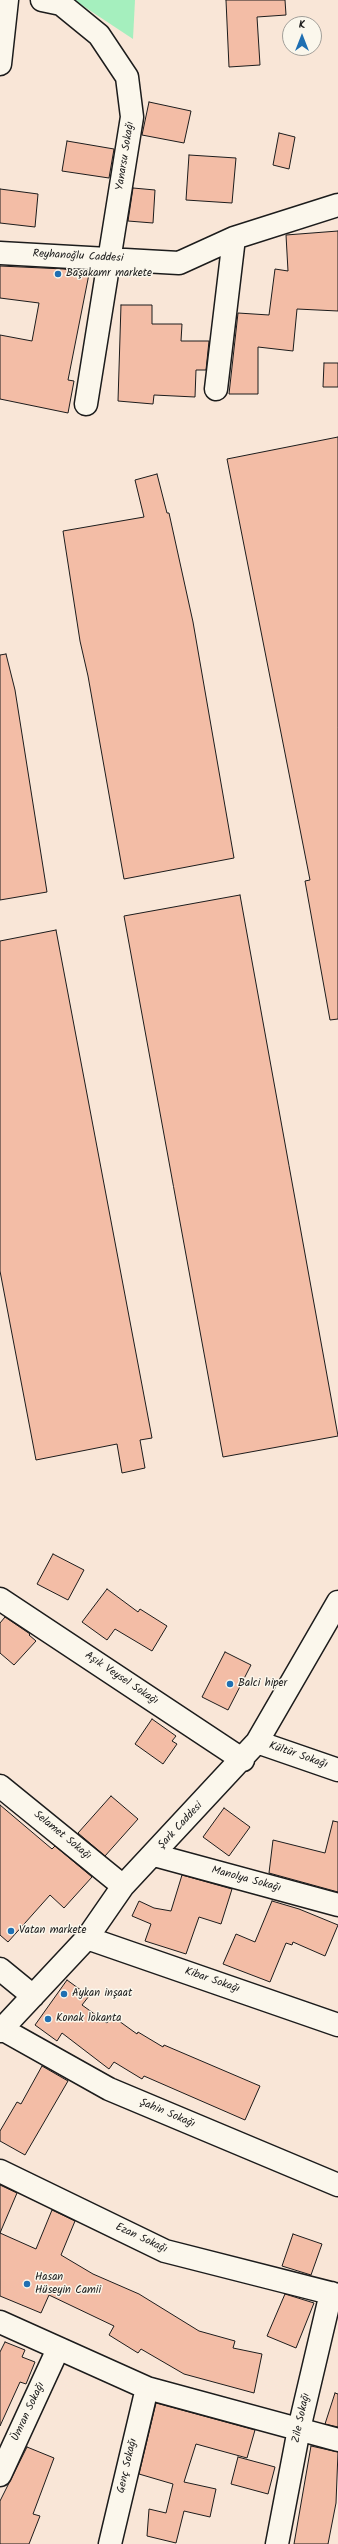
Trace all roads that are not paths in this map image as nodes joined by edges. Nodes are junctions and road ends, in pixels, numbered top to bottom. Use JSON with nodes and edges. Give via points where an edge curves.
{"nodes":[{"id":1,"x":7,"y":0,"type":"edge"},
{"id":2,"x":42,"y":0,"type":"edge"},
{"id":3,"x":0,"y":64,"type":"edge"},
{"id":4,"x":338,"y":205,"type":"edge"},
{"id":5,"x":234,"y":238,"type":"junction"},
{"id":6,"x":0,"y":252,"type":"edge"},
{"id":7,"x":109,"y":258,"type":"junction"},
{"id":8,"x":216,"y":389,"type":"dead end"},
{"id":9,"x":86,"y":404,"type":"dead end"},
{"id":10,"x":0,"y":1599,"type":"edge"},
{"id":11,"x":338,"y":1602,"type":"edge"},
{"id":12,"x":257,"y":1742,"type":"junction"},
{"id":13,"x":242,"y":1760,"type":"junction"},
{"id":14,"x":338,"y":1770,"type":"edge"},
{"id":15,"x":0,"y":1786,"type":"edge"},
{"id":16,"x":154,"y":1855,"type":"junction"},
{"id":17,"x":123,"y":1886,"type":"junction"},
{"id":18,"x":338,"y":1905,"type":"edge"},
{"id":19,"x":87,"y":1938,"type":"junction"},
{"id":20,"x":0,"y":1969,"type":"edge"},
{"id":21,"x":33,"y":1996,"type":"junction"},
{"id":22,"x":338,"y":2025,"type":"edge"},
{"id":23,"x":1,"y":2030,"type":"edge"},
{"id":24,"x":0,"y":2171,"type":"edge"},
{"id":25,"x":338,"y":2185,"type":"edge"},
{"id":26,"x":334,"y":2294,"type":"edge"},
{"id":27,"x":0,"y":2322,"type":"edge"},
{"id":28,"x":58,"y":2349,"type":"junction"},
{"id":29,"x":147,"y":2388,"type":"junction"},
{"id":30,"x":299,"y":2428,"type":"junction"},
{"id":31,"x":338,"y":2440,"type":"edge"},
{"id":32,"x":0,"y":2475,"type":"edge"},
{"id":33,"x":110,"y":2544,"type":"edge"},
{"id":34,"x":277,"y":2544,"type":"edge"}],
"edges":[{"from":1,"to":3,"type":"street"},
{"from":2,"to":7,"type":"street","name":"Yanarsu Sokağı","via":[[60,4],[99,35],[127,77],[132,117]]},
{"from":4,"to":5,"type":"street","name":"Reyhanoğlu Caddesi"},
{"from":5,"to":7,"type":"street","name":"Reyhanoğlu Caddesi","via":[[179,263]]},
{"from":5,"to":8,"type":"street"},
{"from":6,"to":7,"type":"street","name":"Reyhanoğlu Caddesi"},
{"from":7,"to":9,"type":"street","name":"Yanarsu Sokağı"},
{"from":10,"to":13,"type":"street","name":"Aşık Veysel Sokağı"},
{"from":11,"to":12,"type":"street","name":"Şark Caddesi"},
{"from":12,"to":13,"type":"street","name":"Şark Caddesi"},
{"from":12,"to":14,"type":"street","name":"Kültür Sokağı"},
{"from":13,"to":16,"type":"street","name":"Şark Caddesi"},
{"from":15,"to":17,"type":"street","name":"Selamet Sokağı"},
{"from":16,"to":17,"type":"street","name":"Şark Caddesi"},
{"from":16,"to":18,"type":"street","name":"Manolya Sokağı"},
{"from":17,"to":19,"type":"street","name":"Şark Caddesi"},
{"from":19,"to":21,"type":"street","name":"Şark Caddesi"},
{"from":19,"to":22,"type":"street","name":"Kibar Sokağı"},
{"from":20,"to":21,"type":"street"},
{"from":21,"to":23,"type":"street","name":"Şark Caddesi"},
{"from":23,"to":25,"type":"street","name":"Şahin Sokağı","via":[[109,2089]]},
{"from":24,"to":26,"type":"street","name":"Ezan Sokağı","via":[[165,2251]]},
{"from":26,"to":30,"type":"street","name":"Zile Sokağı"},
{"from":27,"to":28,"type":"street"},
{"from":28,"to":29,"type":"street"},
{"from":28,"to":32,"type":"street","name":"Ümran Sokağı"},
{"from":29,"to":30,"type":"street"},
{"from":29,"to":33,"type":"street","name":"Genç Sokağı"},
{"from":30,"to":31,"type":"street"},
{"from":30,"to":34,"type":"street","name":"Zile Sokağı"}]}
